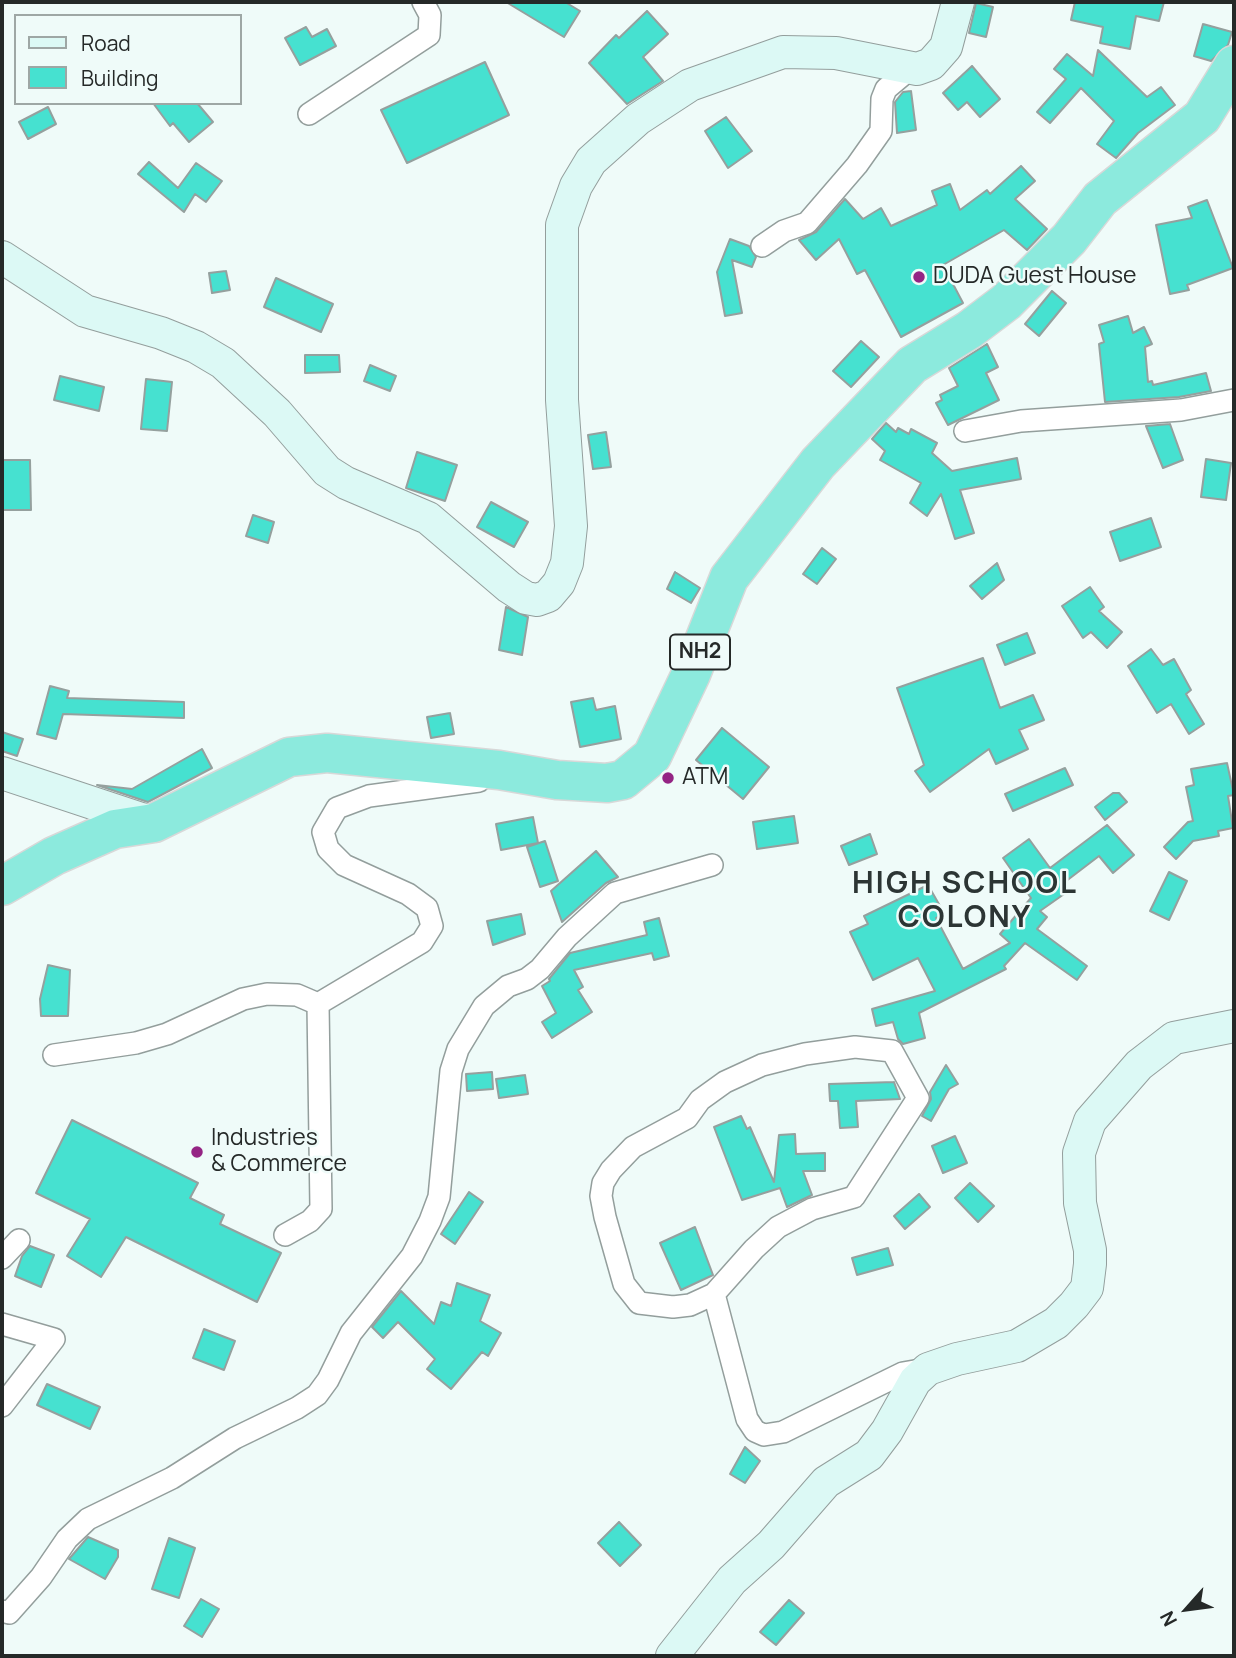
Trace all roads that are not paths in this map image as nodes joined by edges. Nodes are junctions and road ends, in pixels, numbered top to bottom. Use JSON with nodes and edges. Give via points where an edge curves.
{"nodes":[{"id":1,"x":423,"y":2,"type":"edge"},
{"id":2,"x":958,"y":2,"type":"edge"},
{"id":3,"x":1234,"y":65,"type":"edge"},
{"id":4,"x":911,"y":68,"type":"junction"},
{"id":5,"x":309,"y":114,"type":"dead end"},
{"id":6,"x":762,"y":246,"type":"dead end"},
{"id":7,"x":2,"y":257,"type":"edge"},
{"id":8,"x":1234,"y":400,"type":"edge"},
{"id":9,"x":965,"y":431,"type":"dead end"},
{"id":10,"x":2,"y":774,"type":"edge"},
{"id":11,"x":526,"y":775,"type":"junction"},
{"id":12,"x":154,"y":823,"type":"junction"},
{"id":13,"x":712,"y":865,"type":"dead end"},
{"id":14,"x":2,"y":886,"type":"edge"},
{"id":15,"x":318,"y":1004,"type":"junction"},
{"id":16,"x":1234,"y":1026,"type":"edge"},
{"id":17,"x":54,"y":1055,"type":"dead end"},
{"id":18,"x":285,"y":1235,"type":"dead end"},
{"id":19,"x":19,"y":1240,"type":"dead end"},
{"id":20,"x":2,"y":1258,"type":"edge"},
{"id":21,"x":714,"y":1294,"type":"junction"},
{"id":22,"x":2,"y":1324,"type":"edge"},
{"id":23,"x":928,"y":1369,"type":"junction"},
{"id":24,"x":2,"y":1406,"type":"edge"},
{"id":25,"x":4,"y":1608,"type":"edge"},
{"id":26,"x":672,"y":1656,"type":"edge"}],
"edges":[{"from":1,"to":5,"type":"street","via":[[430,15],[429,35]]},
{"from":2,"to":4,"type":"street","via":[[946,47],[931,64]]},
{"from":3,"to":11,"type":"highway","number":"NH2","via":[[1202,117],[1100,199],[1069,239],[1006,302],[912,365],[818,463],[729,578],[652,756],[623,780],[607,783]]},
{"from":4,"to":6,"type":"street","via":[[886,89],[881,131],[857,165],[807,223]]},
{"from":4,"to":7,"type":"street","via":[[836,53],[782,52],[690,85],[638,119],[591,161],[562,225],[561,343],[571,526],[567,563],[559,583],[548,596],[537,600],[509,587],[428,517],[327,471],[277,413],[223,363],[161,333],[85,311]]},
{"from":8,"to":9,"type":"street","via":[[1181,410],[1021,421]]},
{"from":10,"to":12,"type":"street"},
{"from":11,"to":12,"type":"highway","number":"NH2","via":[[327,753],[289,757]]},
{"from":11,"to":15,"type":"street","via":[[369,796],[337,808],[323,832],[328,849],[344,865],[408,894],[427,908],[432,926],[422,942]]},
{"from":12,"to":14,"type":"highway","number":"NH2","via":[[114,829]]},
{"from":13,"to":25,"type":"street","via":[[615,894],[567,937],[540,969],[484,1006],[458,1049],[451,1071],[439,1197],[430,1221],[412,1256],[351,1333],[317,1395],[172,1478],[88,1519],[67,1539],[41,1577]]},
{"from":15,"to":17,"type":"street","via":[[297,995],[267,994],[243,999],[136,1043]]},
{"from":15,"to":18,"type":"street","via":[[321,1209]]},
{"from":16,"to":23,"type":"street","via":[[1174,1038],[1139,1065],[1090,1121],[1079,1153],[1090,1264],[1087,1288],[1074,1305],[1056,1324],[1017,1346]]},
{"from":19,"to":20,"type":"street"},
{"from":21,"to":21,"type":"street","via":[[778,1227],[812,1209],[854,1197],[918,1098],[892,1051],[855,1047],[762,1065],[724,1082],[700,1100],[687,1118],[633,1147],[611,1170],[601,1196],[605,1217],[624,1284],[639,1303],[690,1305]]},
{"from":21,"to":23,"type":"street","via":[[747,1419],[764,1435],[783,1432],[902,1373]]},
{"from":22,"to":24,"type":"street","via":[[54,1339]]},
{"from":23,"to":26,"type":"street","via":[[915,1381],[869,1455],[825,1482],[771,1545],[732,1580]]}]}
